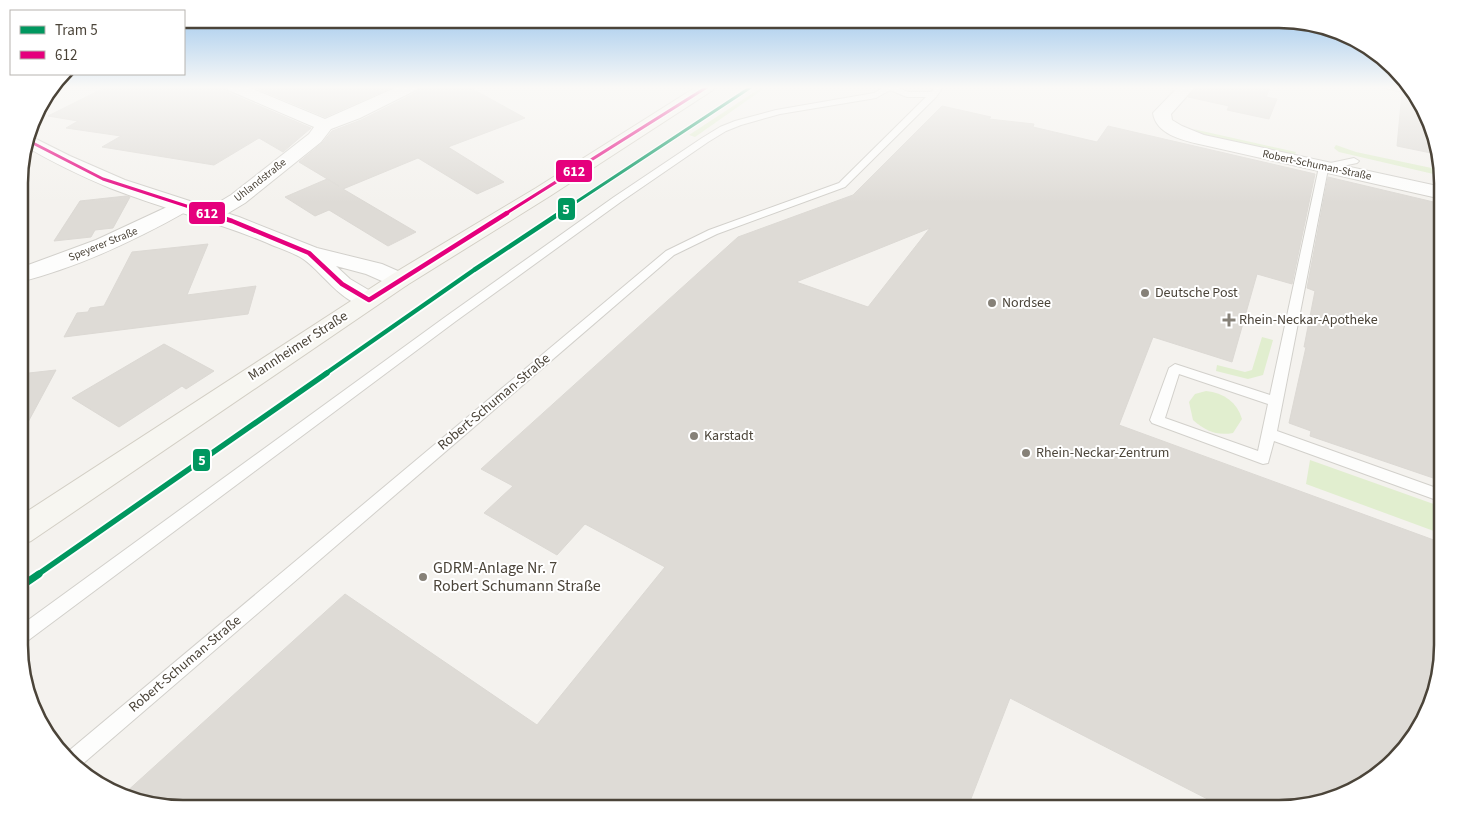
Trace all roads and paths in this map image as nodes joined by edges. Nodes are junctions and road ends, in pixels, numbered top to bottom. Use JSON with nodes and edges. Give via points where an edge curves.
{"nodes":[{"id":1,"x":324,"y":125,"type":"edge"},
{"id":2,"x":646,"y":126,"type":"edge"},
{"id":3,"x":733,"y":126,"type":"edge"},
{"id":4,"x":901,"y":126,"type":"edge"},
{"id":5,"x":1169,"y":126,"type":"edge"},
{"id":6,"x":1193,"y":126,"type":"edge"},
{"id":7,"x":33,"y":143,"type":"edge"},
{"id":8,"x":1354,"y":161,"type":"junction"},
{"id":9,"x":1324,"y":167,"type":"junction"},
{"id":10,"x":1433,"y":179,"type":"edge"},
{"id":11,"x":1433,"y":191,"type":"edge"},
{"id":12,"x":182,"y":206,"type":"junction"},
{"id":13,"x":213,"y":214,"type":"junction"},
{"id":14,"x":309,"y":253,"type":"junction"},
{"id":15,"x":27,"y":272,"type":"edge"},
{"id":16,"x":399,"y":280,"type":"junction"},
{"id":17,"x":369,"y":300,"type":"junction"},
{"id":18,"x":1276,"y":402,"type":"junction"},
{"id":19,"x":1269,"y":434,"type":"junction"},
{"id":20,"x":1433,"y":493,"type":"edge"},
{"id":21,"x":27,"y":527,"type":"edge"},
{"id":22,"x":27,"y":631,"type":"edge"},
{"id":23,"x":75,"y":757,"type":"edge"}],
"edges":[{"from":1,"to":13,"type":"street","name":"Uhlandstraße","via":[[315,138],[238,199]]},
{"from":2,"to":16,"type":"main road","name":"Mannheimer Straße"},
{"from":3,"to":22,"type":"lane","via":[[705,140],[618,199]]},
{"from":4,"to":23,"type":"lane","name":"Robert-Schuman-Straße","via":[[842,185],[713,232],[670,253]]},
{"from":5,"to":9,"type":"street","name":"Robert-Schuman-Straße","via":[[1199,139]]},
{"from":6,"to":8,"type":"street","name":"Robert-Schuman-Straße"},
{"from":7,"to":12,"type":"street","via":[[103,179]]},
{"from":8,"to":9,"type":"lane"},
{"from":8,"to":10,"type":"street","name":"Robert-Schuman-Straße"},
{"from":9,"to":11,"type":"street","name":"Robert-Schuman-Straße"},
{"from":9,"to":18,"type":"lane"},
{"from":12,"to":13,"type":"street"},
{"from":12,"to":15,"type":"street","name":"Speyerer Straße","via":[[147,225]]},
{"from":13,"to":14,"type":"street"},
{"from":14,"to":16,"type":"street","via":[[374,269]]},
{"from":14,"to":17,"type":"street","via":[[342,284]]},
{"from":16,"to":17,"type":"main road","name":"Mannheimer Straße"},
{"from":17,"to":21,"type":"main road","name":"Mannheimer Straße"},
{"from":18,"to":19,"type":"lane"},
{"from":18,"to":19,"type":"lane","via":[[1175,368],[1157,420],[1263,459]]},
{"from":19,"to":20,"type":"lane"}]}
